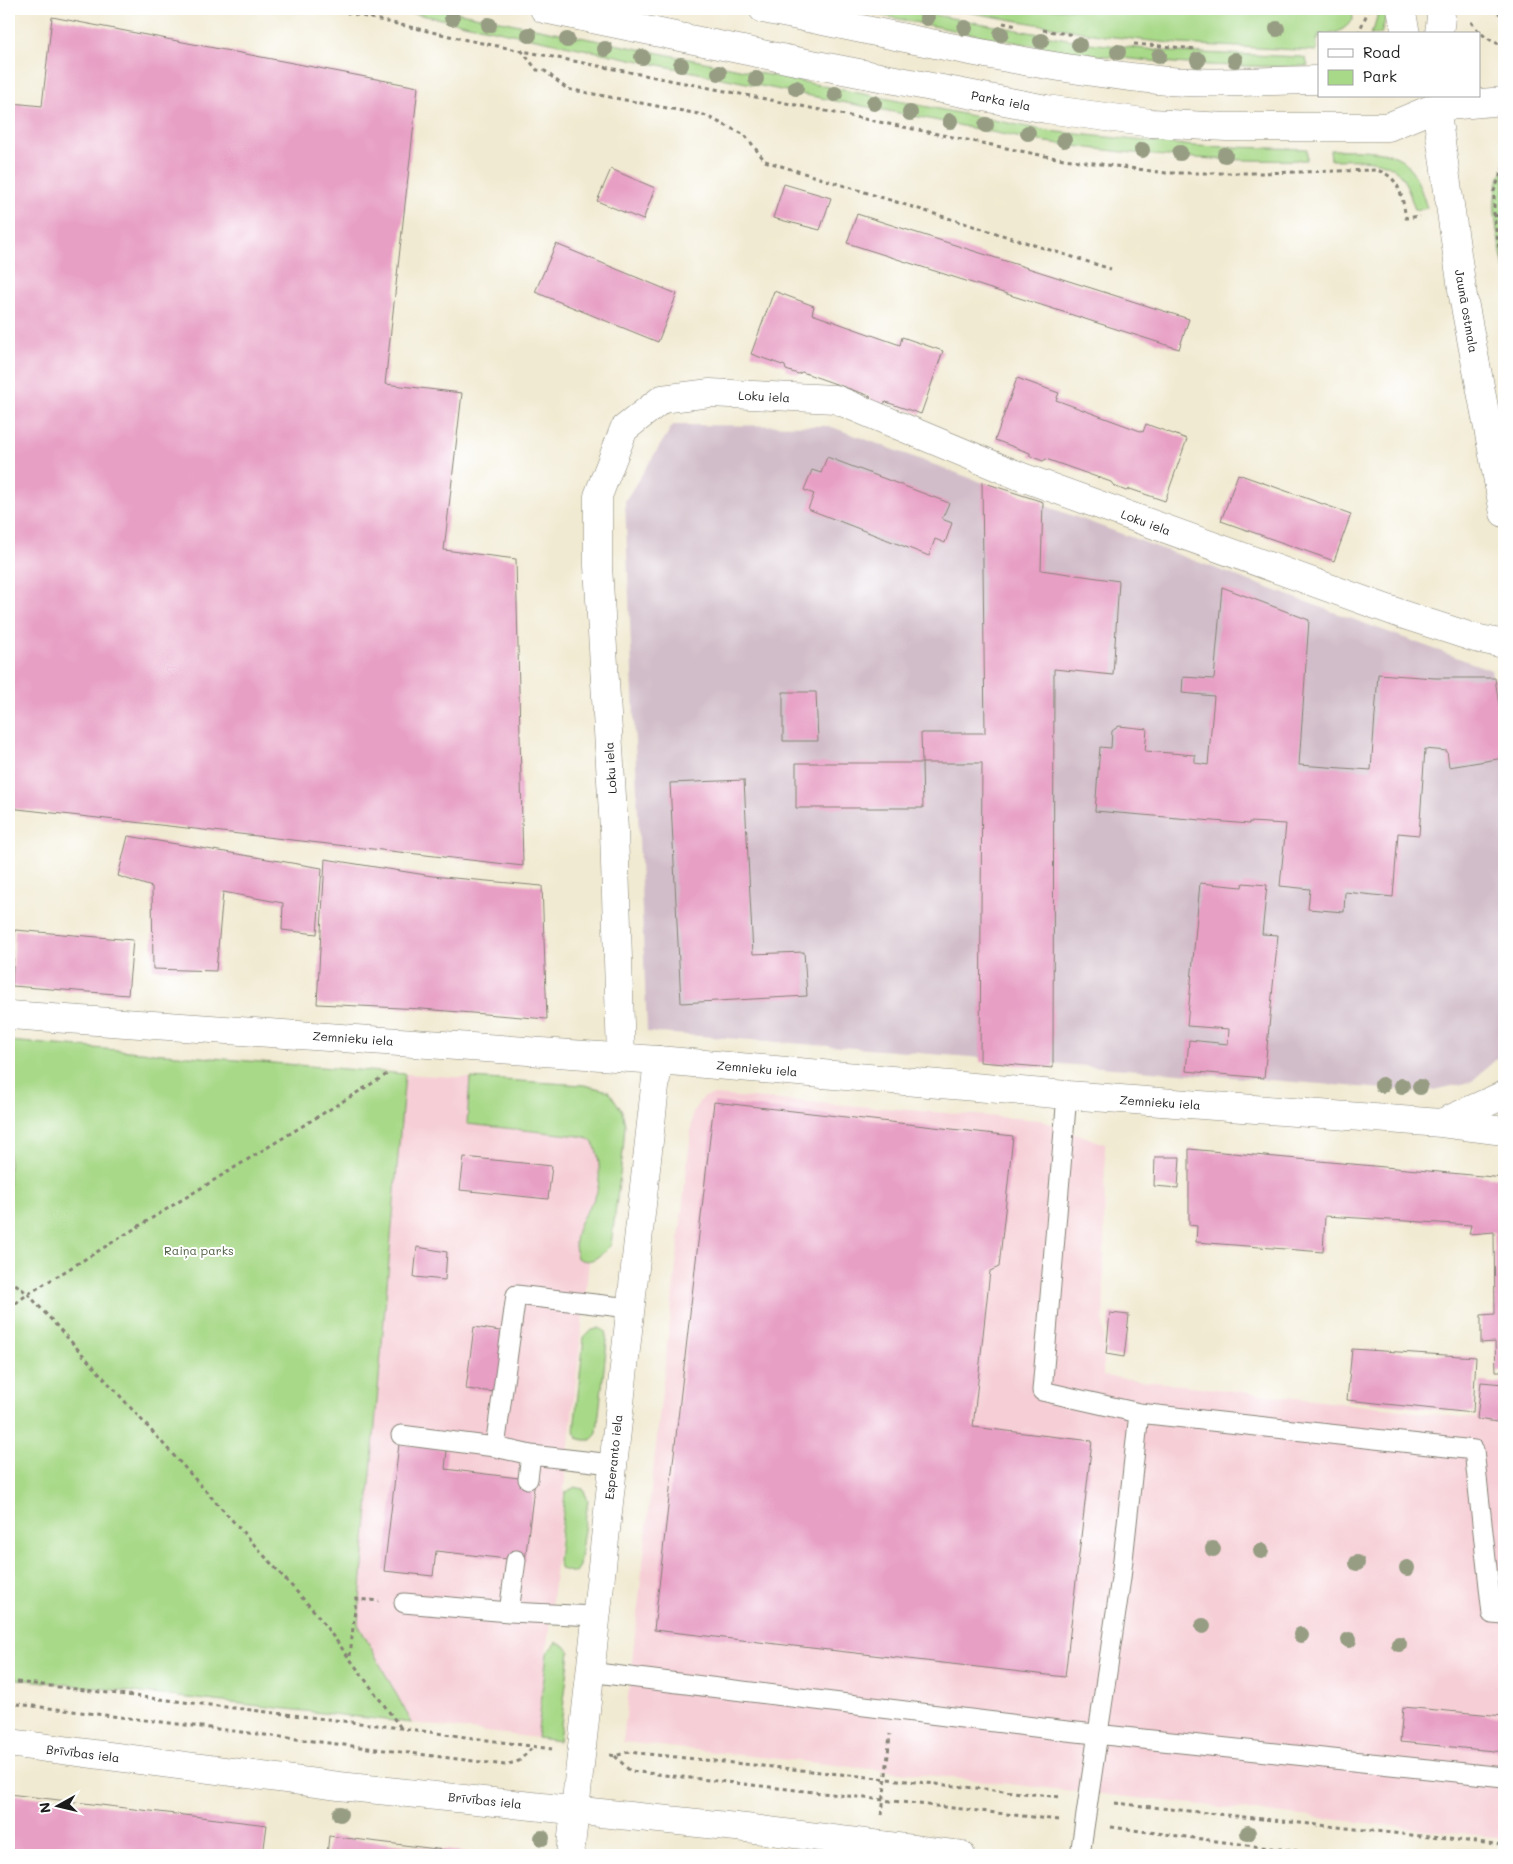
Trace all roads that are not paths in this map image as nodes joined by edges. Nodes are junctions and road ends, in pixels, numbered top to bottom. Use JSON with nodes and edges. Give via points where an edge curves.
{"nodes":[{"id":1,"x":544,"y":9,"type":"edge"},
{"id":2,"x":763,"y":9,"type":"edge"},
{"id":3,"x":1401,"y":9,"type":"edge"},
{"id":4,"x":1440,"y":9,"type":"edge"},
{"id":5,"x":1406,"y":32,"type":"edge"},
{"id":6,"x":1439,"y":32,"type":"edge"},
{"id":7,"x":1318,"y":80,"type":"edge"},
{"id":8,"x":1428,"y":100,"type":"edge"},
{"id":9,"x":1504,"y":101,"type":"edge"},
{"id":10,"x":1504,"y":514,"type":"edge"},
{"id":11,"x":1504,"y":644,"type":"edge"},
{"id":12,"x":9,"y":1015,"type":"edge"},
{"id":13,"x":621,"y":1057,"type":"junction"},
{"id":14,"x":658,"y":1060,"type":"junction"},
{"id":15,"x":1504,"y":1095,"type":"edge"},
{"id":16,"x":1067,"y":1096,"type":"junction"},
{"id":17,"x":1440,"y":1123,"type":"junction"},
{"id":18,"x":1504,"y":1131,"type":"edge"},
{"id":19,"x":630,"y":1308,"type":"junction"},
{"id":20,"x":1139,"y":1413,"type":"junction"},
{"id":21,"x":401,"y":1435,"type":"dead end"},
{"id":22,"x":495,"y":1447,"type":"junction"},
{"id":23,"x":531,"y":1455,"type":"junction"},
{"id":24,"x":612,"y":1464,"type":"junction"},
{"id":25,"x":528,"y":1479,"type":"dead end"},
{"id":26,"x":516,"y":1560,"type":"dead end"},
{"id":27,"x":404,"y":1603,"type":"road end"},
{"id":28,"x":509,"y":1612,"type":"junction"},
{"id":29,"x":1504,"y":1615,"type":"edge"},
{"id":30,"x":595,"y":1616,"type":"junction"},
{"id":31,"x":589,"y":1672,"type":"junction"},
{"id":32,"x":1097,"y":1734,"type":"junction"},
{"id":33,"x":9,"y":1743,"type":"edge"},
{"id":34,"x":1504,"y":1777,"type":"edge"},
{"id":35,"x":573,"y":1809,"type":"junction"},
{"id":36,"x":570,"y":1855,"type":"edge"},
{"id":37,"x":955,"y":1855,"type":"edge"},
{"id":38,"x":1080,"y":1855,"type":"edge"}],
"edges":[{"from":1,"to":8,"type":"main road","name":"Parka iela","via":[[1046,109],[1151,123],[1226,127],[1388,127]]},
{"from":2,"to":7,"type":"main road","via":[[1052,66],[1151,80],[1251,83]]},
{"from":3,"to":5,"type":"main road"},
{"from":4,"to":6,"type":"main road"},
{"from":8,"to":9,"type":"main road","name":"Parka iela"},
{"from":8,"to":10,"type":"main road","name":"Jaunā ostmala"},
{"from":11,"to":13,"type":"main road","name":"Loku iela","via":[[1404,615],[1022,477],[835,399],[710,393],[662,399],[624,429],[598,496],[598,566],[614,830]]},
{"from":12,"to":13,"type":"main road","name":"Zemnieku iela"},
{"from":13,"to":14,"type":"main road","name":"Zemnieku iela"},
{"from":14,"to":16,"type":"main road","name":"Zemnieku iela"},
{"from":14,"to":19,"type":"main road","name":"Esperanto iela"},
{"from":15,"to":17,"type":"main road"},
{"from":16,"to":17,"type":"main road","name":"Zemnieku iela"},
{"from":16,"to":20,"type":"lane","via":[[1042,1391]]},
{"from":17,"to":18,"type":"main road","name":"Zemnieku iela"},
{"from":19,"to":22,"type":"lane","via":[[516,1295]]},
{"from":19,"to":24,"type":"main road","name":"Esperanto iela"},
{"from":20,"to":29,"type":"lane","via":[[1474,1450],[1492,1614]]},
{"from":20,"to":32,"type":"lane","via":[[1121,1578]]},
{"from":21,"to":22,"type":"lane"},
{"from":22,"to":23,"type":"lane"},
{"from":23,"to":24,"type":"lane"},
{"from":23,"to":25,"type":"lane"},
{"from":24,"to":30,"type":"main road","name":"Esperanto iela"},
{"from":26,"to":28,"type":"lane"},
{"from":27,"to":28,"type":"lane"},
{"from":28,"to":30,"type":"lane"},
{"from":30,"to":31,"type":"main road","name":"Esperanto iela"},
{"from":31,"to":32,"type":"lane"},
{"from":31,"to":35,"type":"main road","name":"Esperanto iela"},
{"from":32,"to":34,"type":"lane"},
{"from":32,"to":38,"type":"lane"},
{"from":33,"to":35,"type":"main road","name":"Brīvības iela","via":[[339,1786]]},
{"from":35,"to":36,"type":"main road","name":"Esperanto iela"},
{"from":35,"to":37,"type":"main road","name":"Brīvības iela"}]}
